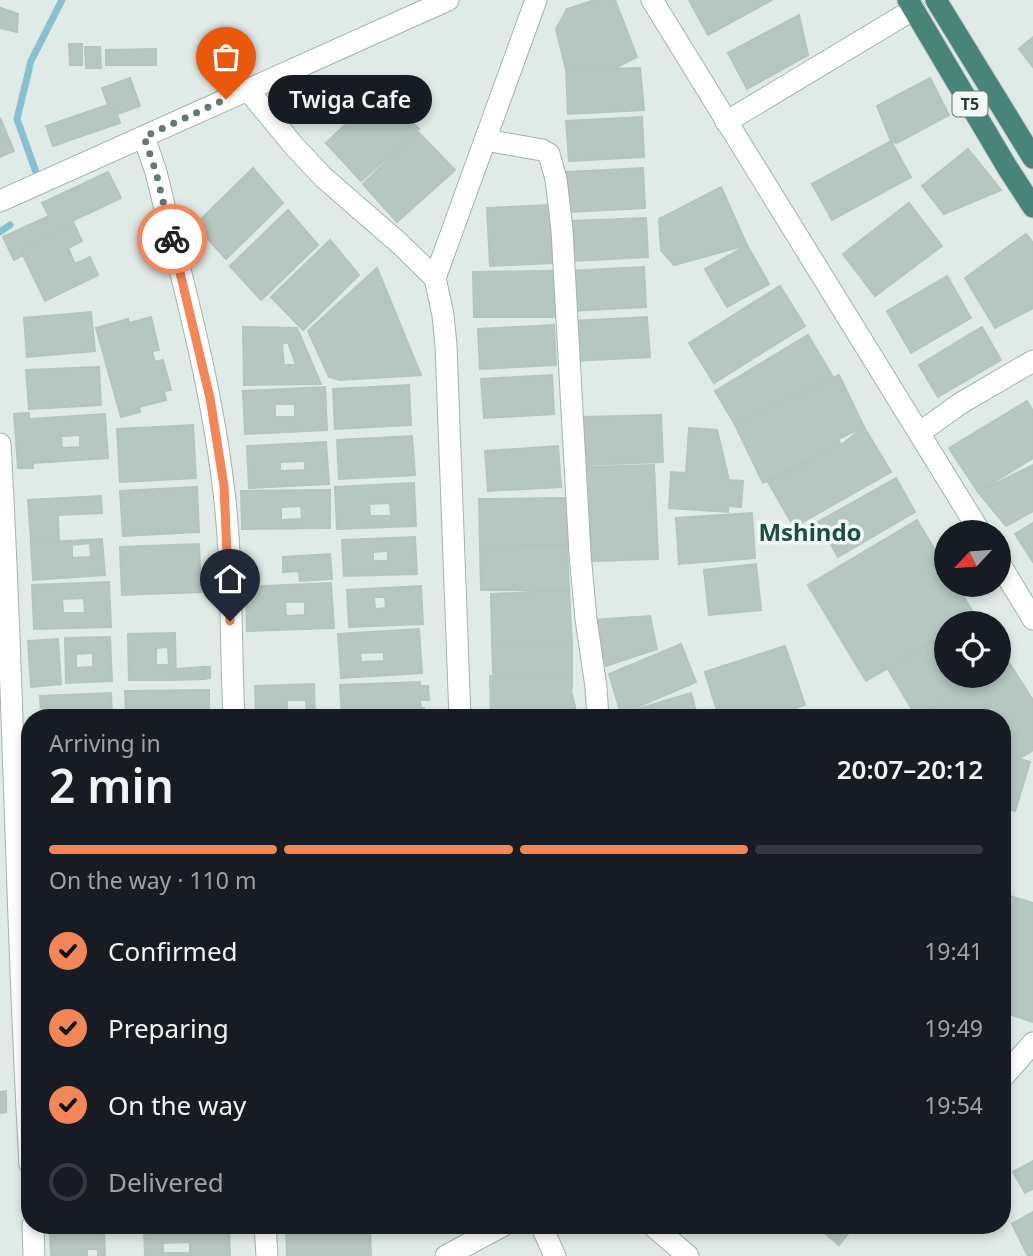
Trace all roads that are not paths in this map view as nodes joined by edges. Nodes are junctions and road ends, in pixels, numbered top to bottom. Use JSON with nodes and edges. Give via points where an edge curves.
{"nodes":[{"id":1,"x":449,"y":0,"type":"edge"},
{"id":2,"x":536,"y":0,"type":"edge"},
{"id":3,"x":652,"y":0,"type":"edge"},
{"id":4,"x":936,"y":0,"type":"edge"},
{"id":5,"x":911,"y":5,"type":"edge"},
{"id":6,"x":247,"y":89,"type":"junction"},
{"id":7,"x":726,"y":122,"type":"junction"},
{"id":8,"x":144,"y":137,"type":"junction"},
{"id":9,"x":485,"y":140,"type":"junction"},
{"id":10,"x":1033,"y":158,"type":"edge"},
{"id":11,"x":0,"y":201,"type":"edge"},
{"id":12,"x":1033,"y":207,"type":"edge"},
{"id":13,"x":435,"y":278,"type":"junction"},
{"id":14,"x":1033,"y":361,"type":"edge"},
{"id":15,"x":919,"y":433,"type":"junction"},
{"id":16,"x":0,"y":444,"type":"edge"},
{"id":17,"x":973,"y":520,"type":"edge"},
{"id":18,"x":1012,"y":584,"type":"edge"},
{"id":19,"x":1033,"y":619,"type":"edge"},
{"id":20,"x":234,"y":709,"type":"edge"},
{"id":21,"x":460,"y":709,"type":"edge"},
{"id":22,"x":597,"y":709,"type":"edge"},
{"id":23,"x":21,"y":767,"type":"edge"},
{"id":24,"x":1033,"y":1043,"type":"edge"},
{"id":25,"x":1011,"y":1068,"type":"edge"},
{"id":26,"x":33,"y":1234,"type":"edge"},
{"id":27,"x":266,"y":1234,"type":"edge"},
{"id":28,"x":483,"y":1234,"type":"edge"},
{"id":29,"x":545,"y":1234,"type":"edge"},
{"id":30,"x":662,"y":1234,"type":"edge"},
{"id":31,"x":34,"y":1256,"type":"edge"},
{"id":32,"x":267,"y":1256,"type":"edge"},
{"id":33,"x":446,"y":1256,"type":"edge"},
{"id":34,"x":555,"y":1256,"type":"edge"},
{"id":35,"x":688,"y":1256,"type":"edge"}],
"edges":[{"from":1,"to":6,"type":"street"},
{"from":2,"to":9,"type":"street"},
{"from":3,"to":7,"type":"street"},
{"from":4,"to":10,"type":"highway","number":"T5"},
{"from":5,"to":7,"type":"street"},
{"from":5,"to":12,"type":"highway","number":"T5"},
{"from":6,"to":8,"type":"street"},
{"from":6,"to":13,"type":"street","via":[[323,177]]},
{"from":7,"to":15,"type":"street"},
{"from":8,"to":11,"type":"street"},
{"from":8,"to":20,"type":"street","via":[[210,398],[224,486]]},
{"from":9,"to":13,"type":"street"},
{"from":9,"to":22,"type":"street","via":[[549,154],[556,179],[580,554]]},
{"from":13,"to":21,"type":"street","via":[[446,345]]},
{"from":14,"to":15,"type":"street"},
{"from":15,"to":17,"type":"street"},
{"from":16,"to":23,"type":"street"},
{"from":18,"to":19,"type":"street"},
{"from":24,"to":25,"type":"street"},
{"from":26,"to":31,"type":"street"},
{"from":27,"to":32,"type":"street"},
{"from":28,"to":33,"type":"street"},
{"from":29,"to":34,"type":"street"},
{"from":30,"to":35,"type":"street"}]}
